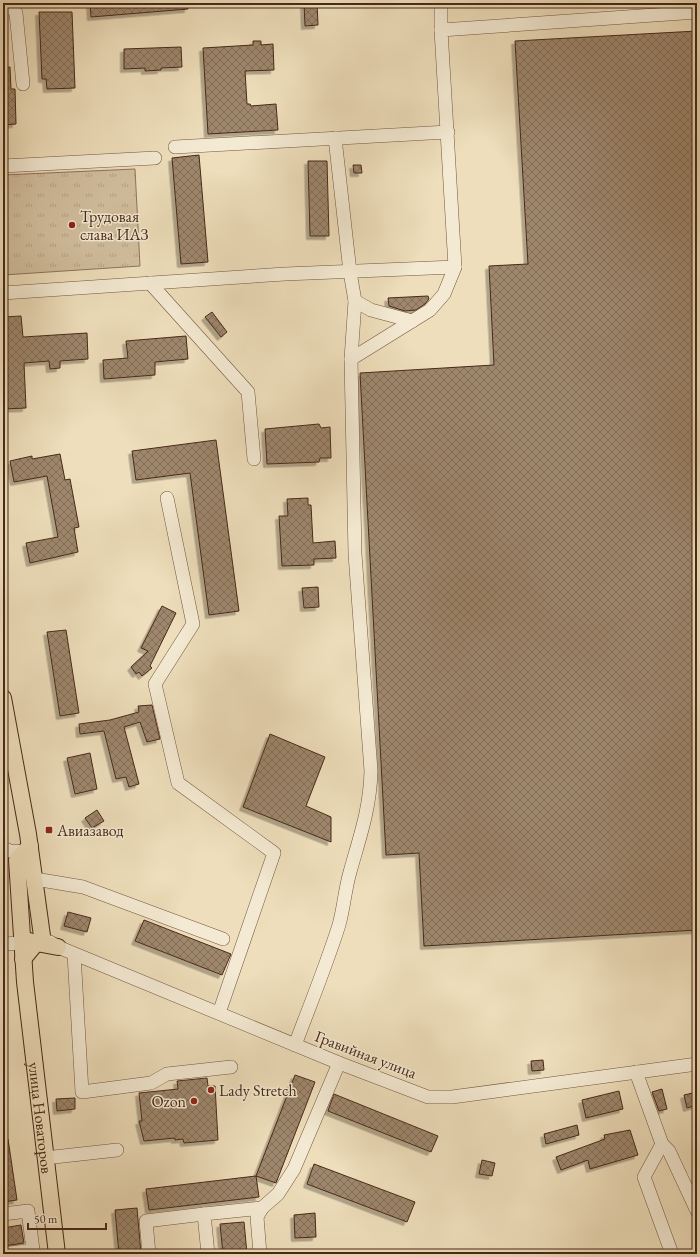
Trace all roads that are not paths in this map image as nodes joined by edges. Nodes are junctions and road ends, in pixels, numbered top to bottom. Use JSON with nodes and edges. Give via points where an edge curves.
{"nodes":[{"id":1,"x":8,"y":3,"type":"edge"},
{"id":2,"x":441,"y":3,"type":"edge"},
{"id":3,"x":697,"y":12,"type":"edge"},
{"id":4,"x":441,"y":30,"type":"junction"},
{"id":5,"x":23,"y":84,"type":"dead end"},
{"id":6,"x":448,"y":132,"type":"junction"},
{"id":7,"x":335,"y":138,"type":"junction"},
{"id":8,"x":175,"y":147,"type":"dead end"},
{"id":9,"x":154,"y":158,"type":"dead end"},
{"id":10,"x":3,"y":166,"type":"edge"},
{"id":11,"x":455,"y":267,"type":"junction"},
{"id":12,"x":350,"y":272,"type":"junction"},
{"id":13,"x":150,"y":283,"type":"junction"},
{"id":14,"x":3,"y":293,"type":"edge"},
{"id":15,"x":355,"y":301,"type":"junction"},
{"id":16,"x":412,"y":321,"type":"junction"},
{"id":17,"x":351,"y":359,"type":"junction"},
{"id":18,"x":254,"y":459,"type":"dead end"},
{"id":19,"x":167,"y":498,"type":"dead end"},
{"id":20,"x":3,"y":698,"type":"edge"},
{"id":21,"x":3,"y":848,"type":"edge"},
{"id":22,"x":29,"y":849,"type":"junction"},
{"id":23,"x":35,"y":878,"type":"junction"},
{"id":24,"x":22,"y":936,"type":"junction"},
{"id":25,"x":42,"y":936,"type":"junction"},
{"id":26,"x":224,"y":940,"type":"dead end"},
{"id":27,"x":3,"y":944,"type":"edge"},
{"id":28,"x":58,"y":947,"type":"junction"},
{"id":29,"x":74,"y":954,"type":"junction"},
{"id":30,"x":23,"y":959,"type":"junction"},
{"id":31,"x":219,"y":1013,"type":"junction"},
{"id":32,"x":295,"y":1045,"type":"junction"},
{"id":33,"x":339,"y":1063,"type":"junction"},
{"id":34,"x":697,"y":1064,"type":"edge"},
{"id":35,"x":231,"y":1067,"type":"dead end"},
{"id":36,"x":636,"y":1072,"type":"junction"},
{"id":37,"x":662,"y":1144,"type":"junction"},
{"id":38,"x":117,"y":1150,"type":"dead end"},
{"id":39,"x":45,"y":1158,"type":"junction"},
{"id":40,"x":262,"y":1208,"type":"junction"},
{"id":41,"x":697,"y":1211,"type":"edge"},
{"id":42,"x":3,"y":1214,"type":"edge"},
{"id":43,"x":204,"y":1214,"type":"junction"},
{"id":44,"x":34,"y":1252,"type":"edge"},
{"id":45,"x":3,"y":1254,"type":"edge"},
{"id":46,"x":57,"y":1254,"type":"edge"},
{"id":47,"x":150,"y":1254,"type":"edge"},
{"id":48,"x":208,"y":1254,"type":"edge"},
{"id":49,"x":260,"y":1254,"type":"edge"},
{"id":50,"x":672,"y":1254,"type":"edge"}],
"edges":[{"from":1,"to":5,"type":"street","via":[[16,13]]},
{"from":2,"to":4,"type":"street"},
{"from":3,"to":4,"type":"street"},
{"from":4,"to":6,"type":"street"},
{"from":6,"to":7,"type":"street"},
{"from":6,"to":11,"type":"street"},
{"from":7,"to":8,"type":"street"},
{"from":7,"to":12,"type":"street"},
{"from":9,"to":10,"type":"street"},
{"from":11,"to":12,"type":"street"},
{"from":11,"to":16,"type":"street","via":[[444,294],[430,310]]},
{"from":12,"to":13,"type":"street"},
{"from":12,"to":15,"type":"street"},
{"from":13,"to":14,"type":"street"},
{"from":13,"to":18,"type":"street","via":[[248,392]]},
{"from":15,"to":16,"type":"street","via":[[371,310]]},
{"from":15,"to":17,"type":"street"},
{"from":16,"to":17,"type":"street"},
{"from":17,"to":32,"type":"street","via":[[355,554],[371,771],[370,792],[339,924]]},
{"from":19,"to":31,"type":"street","via":[[193,624],[156,684],[178,783],[274,853]]},
{"from":20,"to":22,"type":"main road"},
{"from":21,"to":22,"type":"street","via":[[10,851]]},
{"from":22,"to":23,"type":"main road"},
{"from":22,"to":24,"type":"main road","name":"улица Новаторов","via":[[18,860]]},
{"from":23,"to":25,"type":"main road"},
{"from":23,"to":26,"type":"street","via":[[83,887]]},
{"from":24,"to":27,"type":"street"},
{"from":24,"to":28,"type":"main road","via":[[31,942]]},
{"from":24,"to":30,"type":"main road","name":"улица Новаторов"},
{"from":25,"to":28,"type":"street","name":"Гравийная улица"},
{"from":25,"to":30,"type":"main road"},
{"from":28,"to":29,"type":"street","name":"Гравийная улица"},
{"from":29,"to":31,"type":"street","name":"Гравийная улица"},
{"from":29,"to":35,"type":"street","via":[[82,1092],[151,1083],[167,1074]]},
{"from":30,"to":39,"type":"main road","name":"улица Новаторов"},
{"from":31,"to":32,"type":"street","name":"Гравийная улица"},
{"from":32,"to":33,"type":"street","name":"Гравийная улица"},
{"from":33,"to":36,"type":"street","name":"Гравийная улица","via":[[428,1097],[452,1097]]},
{"from":33,"to":40,"type":"street","via":[[294,1170],[278,1194]]},
{"from":34,"to":36,"type":"street","name":"Гравийная улица"},
{"from":36,"to":37,"type":"street"},
{"from":37,"to":41,"type":"street","via":[[669,1151]]},
{"from":37,"to":50,"type":"street","via":[[644,1177]]},
{"from":38,"to":39,"type":"street"},
{"from":39,"to":46,"type":"main road","name":"улица Новаторов"},
{"from":40,"to":43,"type":"street"},
{"from":40,"to":49,"type":"street","via":[[256,1217]]},
{"from":42,"to":44,"type":"street","via":[[28,1211]]},
{"from":43,"to":47,"type":"street","via":[[146,1221]]},
{"from":43,"to":48,"type":"street"},
{"from":44,"to":45,"type":"street"}]}
